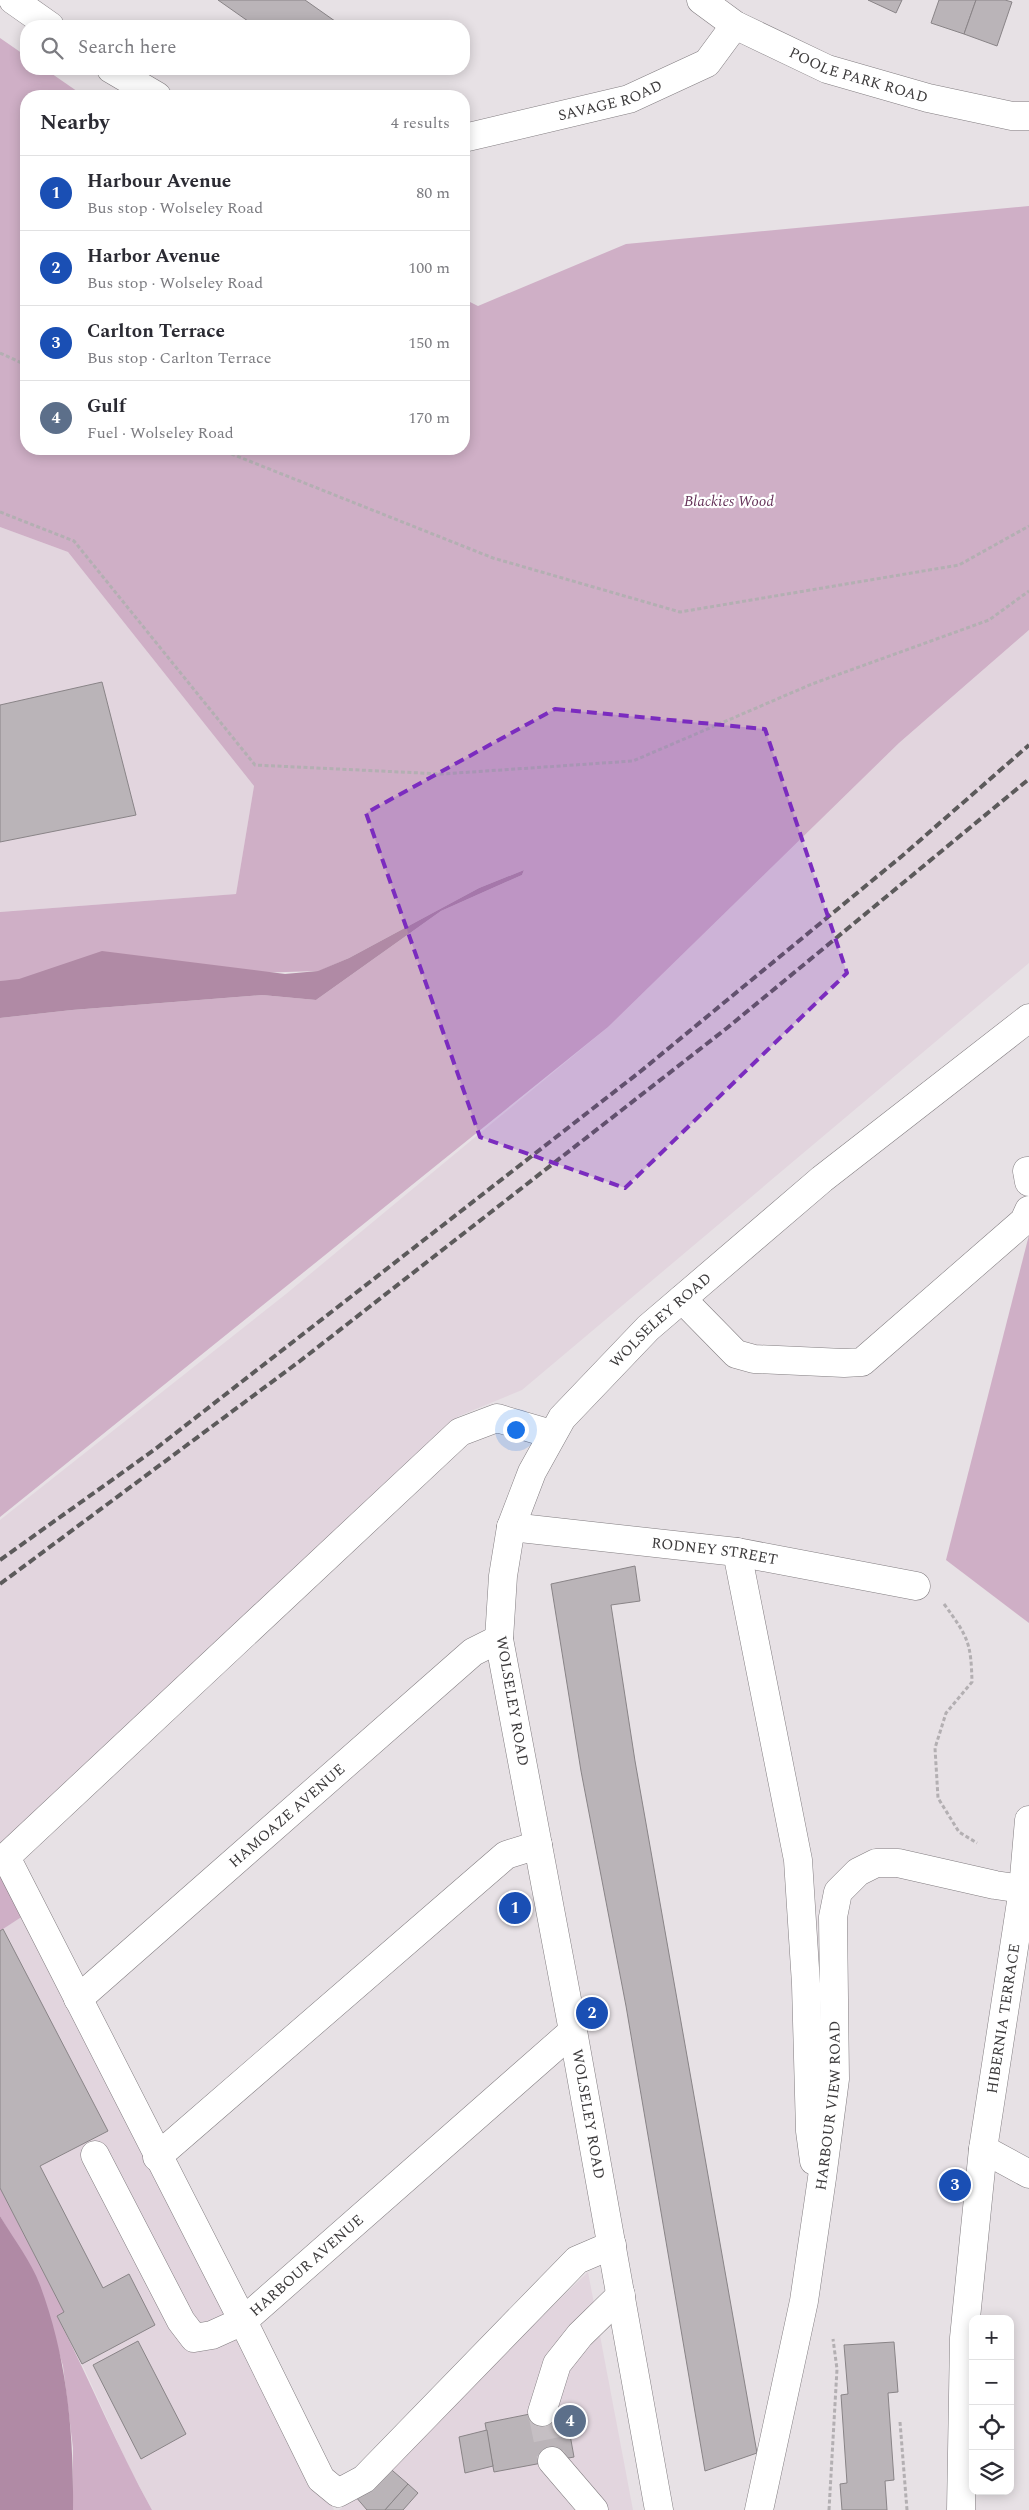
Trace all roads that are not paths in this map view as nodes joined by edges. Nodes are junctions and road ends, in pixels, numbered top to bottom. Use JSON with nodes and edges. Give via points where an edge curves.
{"nodes":[{"id":1,"x":13,"y":0,"type":"edge"},
{"id":2,"x":701,"y":0,"type":"edge"},
{"id":3,"x":41,"y":20,"type":"edge"},
{"id":4,"x":735,"y":25,"type":"junction"},
{"id":5,"x":121,"y":75,"type":"edge"},
{"id":6,"x":147,"y":90,"type":"edge"},
{"id":7,"x":1029,"y":116,"type":"edge"},
{"id":8,"x":470,"y":137,"type":"edge"},
{"id":9,"x":1029,"y":1018,"type":"edge"},
{"id":10,"x":1029,"y":1210,"type":"edge"},
{"id":11,"x":682,"y":1299,"type":"junction"},
{"id":12,"x":551,"y":1434,"type":"junction"},
{"id":13,"x":511,"y":1526,"type":"junction"},
{"id":14,"x":737,"y":1552,"type":"junction"},
{"id":15,"x":916,"y":1586,"type":"road end"},
{"id":16,"x":500,"y":1639,"type":"junction"},
{"id":17,"x":1029,"y":1820,"type":"edge"},
{"id":18,"x":538,"y":1845,"type":"junction"},
{"id":19,"x":1025,"y":1885,"type":"edge"},
{"id":20,"x":78,"y":1999,"type":"junction"},
{"id":21,"x":574,"y":2031,"type":"junction"},
{"id":22,"x":982,"y":2149,"type":"junction"},
{"id":23,"x":95,"y":2155,"type":"dead end"},
{"id":24,"x":158,"y":2157,"type":"junction"},
{"id":25,"x":1029,"y":2174,"type":"edge"},
{"id":26,"x":822,"y":2178,"type":"junction"},
{"id":27,"x":612,"y":2245,"type":"junction"},
{"id":28,"x":621,"y":2295,"type":"junction"},
{"id":29,"x":243,"y":2321,"type":"junction"},
{"id":30,"x":542,"y":2412,"type":"tunnel mouth"},
{"id":31,"x":552,"y":2462,"type":"tunnel mouth"},
{"id":32,"x":594,"y":2510,"type":"edge"},
{"id":33,"x":659,"y":2510,"type":"edge"},
{"id":34,"x":759,"y":2510,"type":"edge"},
{"id":35,"x":962,"y":2510,"type":"edge"}],
"edges":[{"from":1,"to":3,"type":"street"},
{"from":2,"to":4,"type":"street","name":"POOLE PARK ROAD"},
{"from":4,"to":7,"type":"street","name":"POOLE PARK ROAD","via":[[827,69],[928,98],[1012,116]]},
{"from":4,"to":8,"type":"street","name":"SAVAGE ROAD","via":[[707,64],[629,99]]},
{"from":5,"to":6,"type":"street"},
{"from":9,"to":11,"type":"street","name":"WOLSELEY ROAD","via":[[822,1179]]},
{"from":10,"to":11,"type":"street","via":[[1024,1221],[862,1362],[754,1359],[736,1354]]},
{"from":11,"to":12,"type":"street","name":"WOLSELEY ROAD","via":[[648,1328],[562,1418]]},
{"from":12,"to":13,"type":"street","name":"WOLSELEY ROAD"},
{"from":12,"to":20,"type":"street","via":[[498,1418],[460,1432],[6,1857]]},
{"from":13,"to":14,"type":"street","name":"RODNEY STREET"},
{"from":13,"to":16,"type":"street","name":"WOLSELEY ROAD","via":[[503,1576]]},
{"from":14,"to":15,"type":"street","name":"RODNEY STREET"},
{"from":14,"to":26,"type":"street","via":[[798,1860],[806,1984],[810,2131],[813,2157]]},
{"from":16,"to":18,"type":"street","name":"WOLSELEY ROAD"},
{"from":16,"to":20,"type":"street","name":"HAMOAZE AVENUE","via":[[473,1652]]},
{"from":17,"to":19,"type":"street","name":"HIBERNIA TERRACE"},
{"from":18,"to":21,"type":"street","name":"WOLSELEY ROAD"},
{"from":18,"to":24,"type":"street","via":[[506,1855]]},
{"from":19,"to":22,"type":"street","name":"HIBERNIA TERRACE"},
{"from":19,"to":26,"type":"street","name":"HARBOUR VIEW ROAD","via":[[995,1885],[898,1863],[876,1863],[858,1872],[838,1892],[833,1917],[835,2079]]},
{"from":20,"to":24,"type":"street"},
{"from":21,"to":27,"type":"street","name":"WOLSELEY ROAD"},
{"from":21,"to":29,"type":"street","name":"HARBOUR AVENUE"},
{"from":22,"to":25,"type":"street"},
{"from":22,"to":35,"type":"street","name":"HIBERNIA TERRACE","via":[[964,2338]]},
{"from":23,"to":29,"type":"street","name":"HARBOUR AVENUE","via":[[181,2321],[194,2338],[212,2335]]},
{"from":24,"to":29,"type":"street"},
{"from":26,"to":34,"type":"street","name":"HARBOUR VIEW ROAD","via":[[804,2301]]},
{"from":27,"to":28,"type":"street","name":"WOLSELEY ROAD"},
{"from":27,"to":29,"type":"street","via":[[577,2260],[364,2479],[338,2493],[321,2479]]},
{"from":28,"to":30,"type":"street","via":[[580,2335],[557,2364]]},
{"from":28,"to":33,"type":"street","name":"WOLSELEY ROAD"},
{"from":31,"to":32,"type":"street"}]}
